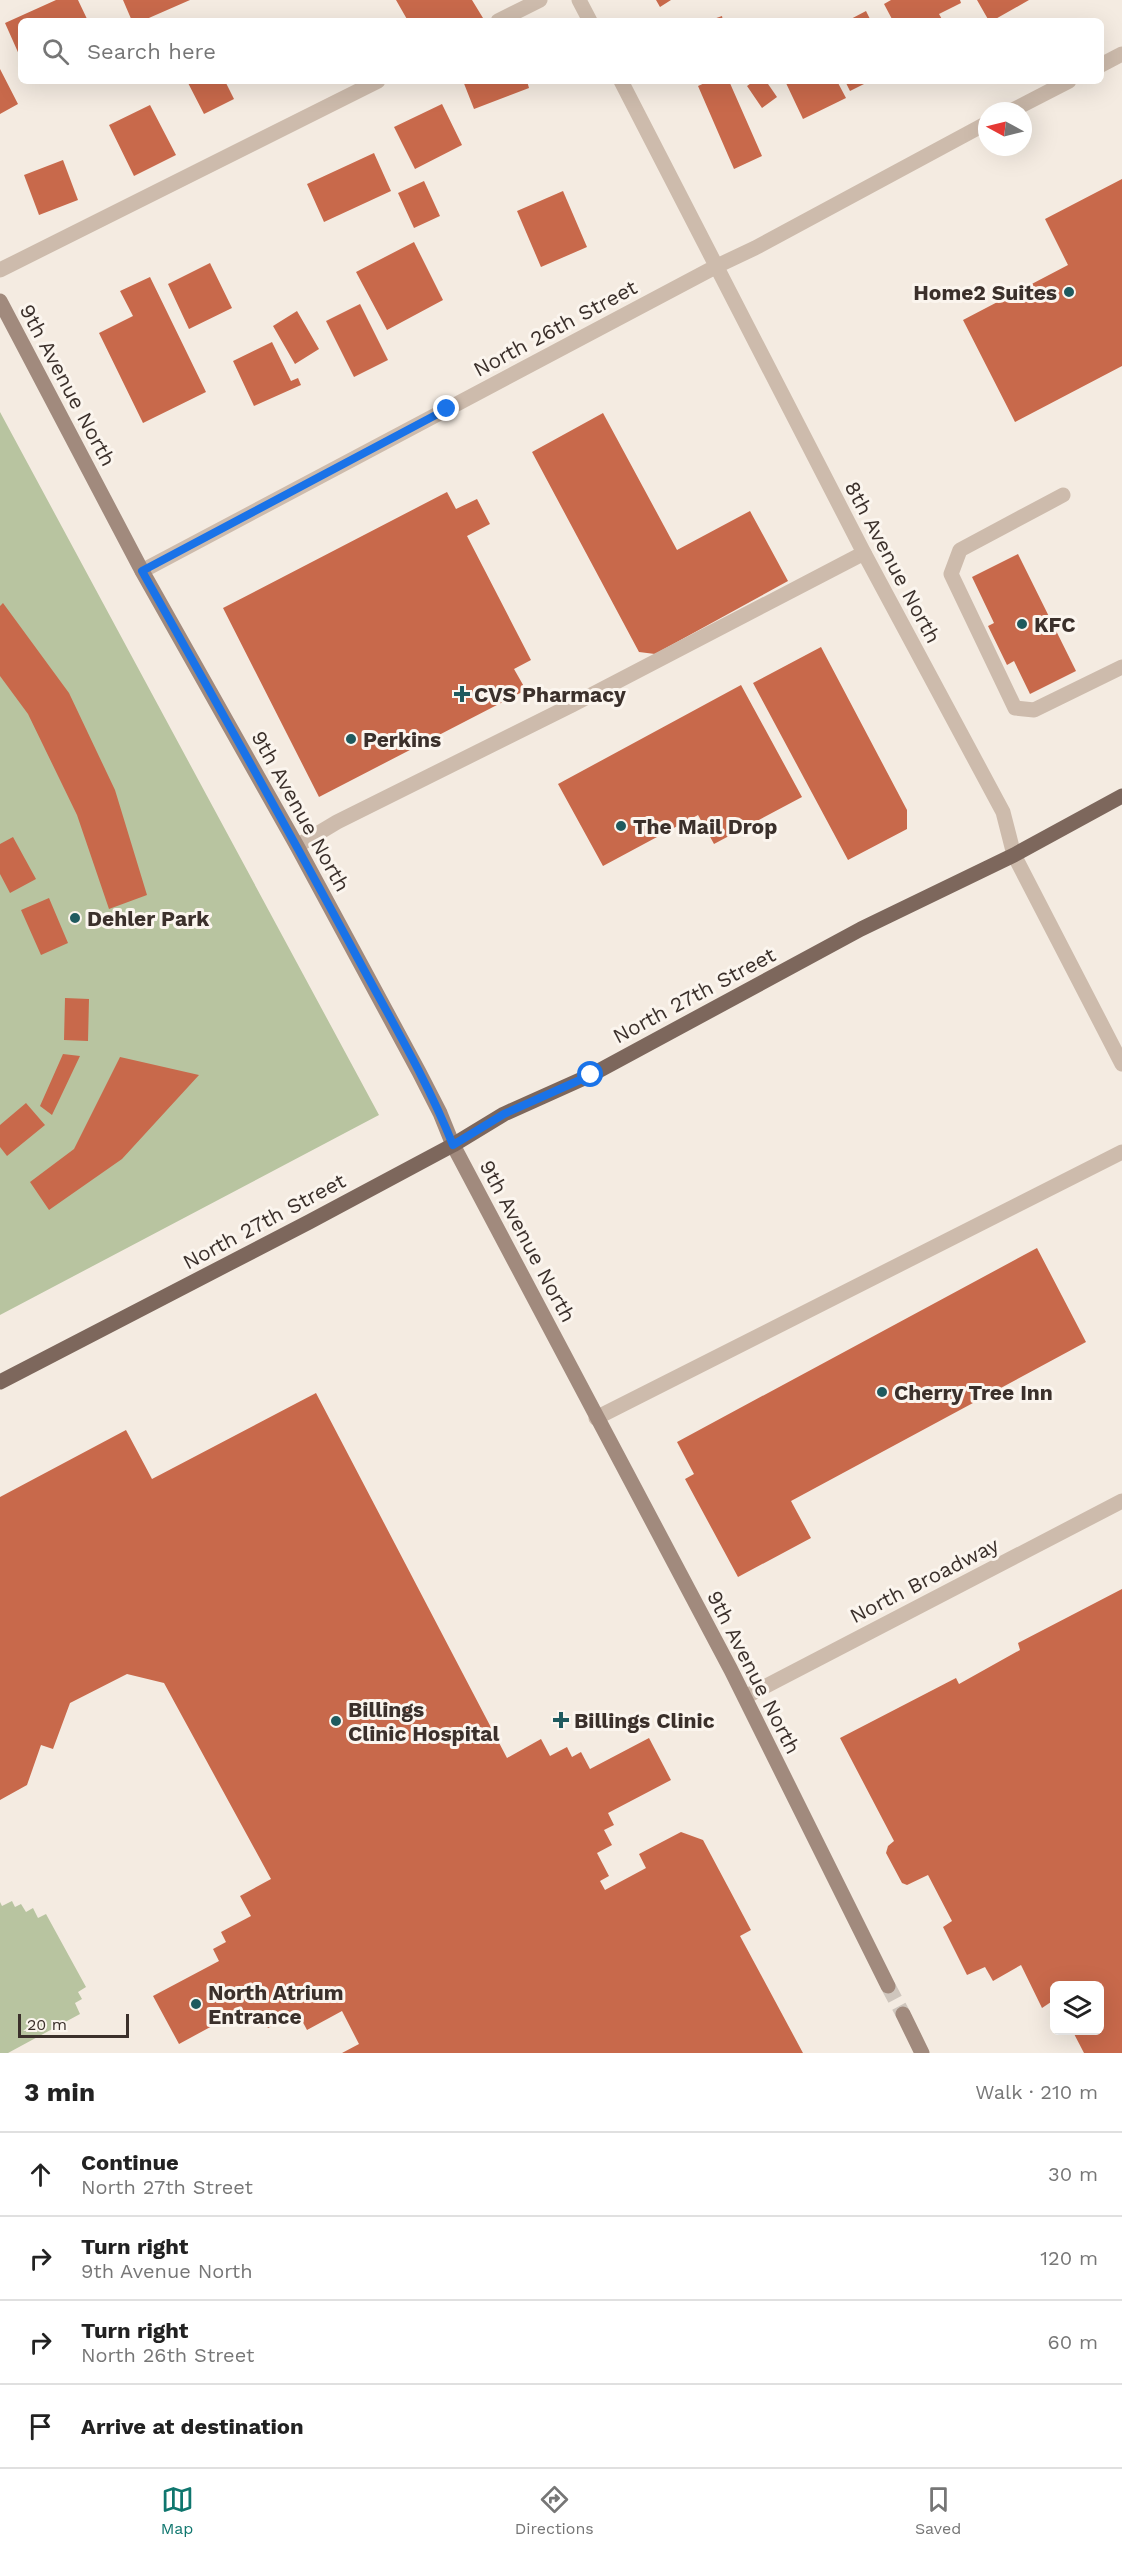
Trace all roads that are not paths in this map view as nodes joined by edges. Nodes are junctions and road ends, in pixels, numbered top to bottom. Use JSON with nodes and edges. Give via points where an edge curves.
{"nodes":[{"id":1,"x":540,"y":0,"type":"edge"},
{"id":2,"x":579,"y":0,"type":"edge"},
{"id":3,"x":504,"y":18,"type":"edge"},
{"id":4,"x":588,"y":18,"type":"edge"},
{"id":5,"x":1122,"y":54,"type":"edge"},
{"id":6,"x":1104,"y":63,"type":"edge"},
{"id":7,"x":372,"y":84,"type":"edge"},
{"id":8,"x":623,"y":84,"type":"edge"},
{"id":9,"x":1063,"y":84,"type":"edge"},
{"id":10,"x":1028,"y":102,"type":"edge"},
{"id":11,"x":978,"y":128,"type":"edge"},
{"id":12,"x":717,"y":266,"type":"junction"},
{"id":13,"x":0,"y":270,"type":"edge"},
{"id":14,"x":0,"y":301,"type":"edge"},
{"id":15,"x":1063,"y":495,"type":"dead end"},
{"id":16,"x":864,"y":553,"type":"junction"},
{"id":17,"x":142,"y":571,"type":"junction"},
{"id":18,"x":1122,"y":667,"type":"edge"},
{"id":19,"x":1122,"y":796,"type":"edge"},
{"id":20,"x":297,"y":846,"type":"junction"},
{"id":21,"x":1014,"y":855,"type":"junction"},
{"id":22,"x":1122,"y":1064,"type":"edge"},
{"id":23,"x":453,"y":1145,"type":"junction"},
{"id":24,"x":1122,"y":1152,"type":"edge"},
{"id":25,"x":0,"y":1382,"type":"edge"},
{"id":26,"x":596,"y":1418,"type":"junction"},
{"id":27,"x":1122,"y":1501,"type":"edge"},
{"id":28,"x":745,"y":1697,"type":"junction"},
{"id":29,"x":888,"y":1986,"type":"tunnel mouth"},
{"id":30,"x":903,"y":2014,"type":"tunnel mouth"},
{"id":31,"x":922,"y":2053,"type":"edge"}],
"edges":[{"from":1,"to":3,"type":"street"},
{"from":2,"to":4,"type":"street"},
{"from":5,"to":6,"type":"street"},
{"from":7,"to":13,"type":"street"},
{"from":8,"to":12,"type":"street","name":"8th Avenue North"},
{"from":9,"to":10,"type":"street"},
{"from":11,"to":12,"type":"street","name":"North 26th Street"},
{"from":12,"to":16,"type":"street","name":"8th Avenue North"},
{"from":12,"to":17,"type":"street","name":"North 26th Street"},
{"from":14,"to":17,"type":"street","name":"9th Avenue North"},
{"from":15,"to":18,"type":"street","via":[[960,550],[951,574],[1015,708],[1034,710]]},
{"from":16,"to":20,"type":"street"},
{"from":16,"to":21,"type":"street","name":"8th Avenue North","via":[[1003,812]]},
{"from":17,"to":20,"type":"street","name":"9th Avenue North"},
{"from":19,"to":21,"type":"main road","name":"North 27th Street"},
{"from":20,"to":23,"type":"street","name":"9th Avenue North","via":[[419,1072]]},
{"from":21,"to":22,"type":"street","name":"8th Avenue North"},
{"from":21,"to":23,"type":"main road","name":"North 27th Street","via":[[861,929],[591,1075],[504,1114]]},
{"from":23,"to":25,"type":"main road","name":"North 27th Street"},
{"from":23,"to":26,"type":"street","name":"9th Avenue North","via":[[568,1358]]},
{"from":24,"to":26,"type":"street"},
{"from":26,"to":28,"type":"street","name":"9th Avenue North"},
{"from":27,"to":28,"type":"street","name":"North Broadway"},
{"from":28,"to":29,"type":"street","name":"9th Avenue North"},
{"from":30,"to":31,"type":"street"}]}
